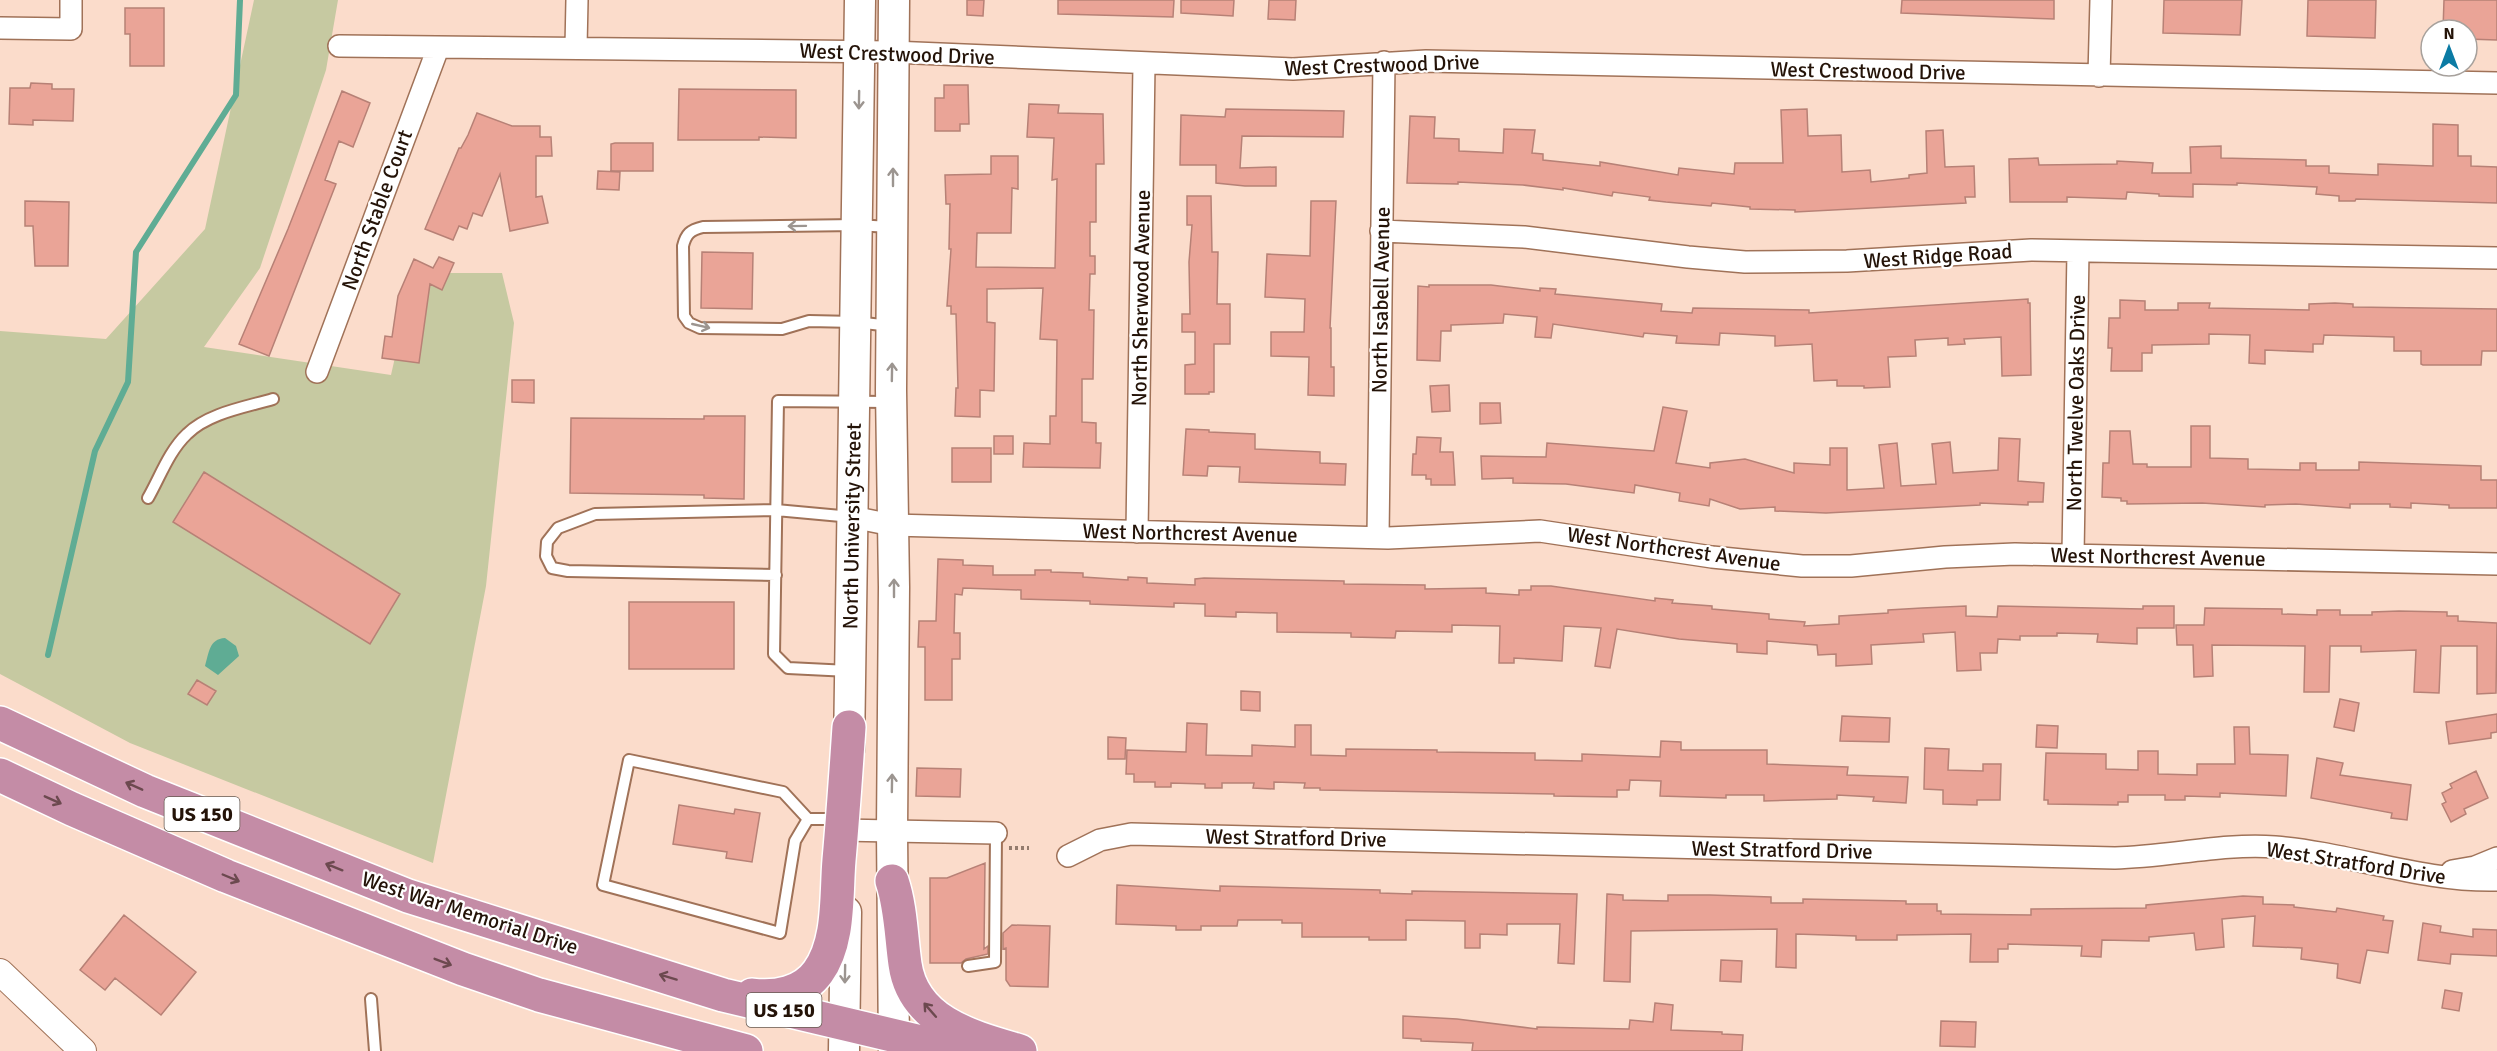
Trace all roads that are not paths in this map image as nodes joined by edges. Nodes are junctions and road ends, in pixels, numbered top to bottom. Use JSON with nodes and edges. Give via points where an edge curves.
{"nodes":[{"id":1,"x":71,"y":0,"type":"edge"},
{"id":2,"x":577,"y":0,"type":"edge"},
{"id":3,"x":860,"y":0,"type":"edge"},
{"id":4,"x":894,"y":0,"type":"edge"},
{"id":5,"x":2101,"y":0,"type":"edge"},
{"id":6,"x":0,"y":28,"type":"edge"},
{"id":7,"x":339,"y":46,"type":"dead end"},
{"id":8,"x":576,"y":46,"type":"junction"},
{"id":9,"x":438,"y":48,"type":"junction"},
{"id":10,"x":860,"y":52,"type":"junction"},
{"id":11,"x":892,"y":52,"type":"junction"},
{"id":12,"x":1384,"y":62,"type":"junction"},
{"id":13,"x":1144,"y":64,"type":"junction"},
{"id":14,"x":2099,"y":76,"type":"junction"},
{"id":15,"x":2497,"y":83,"type":"edge"},
{"id":16,"x":856,"y":225,"type":"junction"},
{"id":17,"x":893,"y":227,"type":"junction"},
{"id":18,"x":1381,"y":231,"type":"junction"},
{"id":19,"x":2078,"y":251,"type":"junction"},
{"id":20,"x":2497,"y":258,"type":"edge"},
{"id":21,"x":855,"y":322,"type":"junction"},
{"id":22,"x":892,"y":326,"type":"junction"},
{"id":23,"x":318,"y":372,"type":"dead end"},
{"id":24,"x":273,"y":399,"type":"dead end"},
{"id":25,"x":891,"y":402,"type":"junction"},
{"id":26,"x":854,"y":403,"type":"junction"},
{"id":27,"x":148,"y":498,"type":"dead end"},
{"id":28,"x":776,"y":510,"type":"junction"},
{"id":29,"x":852,"y":517,"type":"junction"},
{"id":30,"x":892,"y":525,"type":"junction"},
{"id":31,"x":1137,"y":532,"type":"junction"},
{"id":32,"x":1378,"y":537,"type":"junction"},
{"id":33,"x":2073,"y":555,"type":"junction"},
{"id":34,"x":2497,"y":564,"type":"edge"},
{"id":35,"x":776,"y":575,"type":"junction"},
{"id":36,"x":850,"y":671,"type":"junction"},
{"id":37,"x":0,"y":723,"type":"edge"},
{"id":38,"x":849,"y":727,"type":"joint"},
{"id":39,"x":0,"y":775,"type":"edge"},
{"id":40,"x":808,"y":819,"type":"junction"},
{"id":41,"x":844,"y":824,"type":"junction"},
{"id":42,"x":892,"y":831,"type":"junction"},
{"id":43,"x":996,"y":833,"type":"joint"},
{"id":44,"x":1068,"y":856,"type":"dead end"},
{"id":45,"x":2497,"y":858,"type":"edge"},
{"id":46,"x":2404,"y":870,"type":"junction"},
{"id":47,"x":2497,"y":880,"type":"edge"},
{"id":48,"x":892,"y":881,"type":"junction"},
{"id":49,"x":968,"y":966,"type":"dead end"},
{"id":50,"x":0,"y":972,"type":"edge"},
{"id":51,"x":539,"y":995,"type":"junction"},
{"id":52,"x":723,"y":995,"type":"junction"},
{"id":53,"x":371,"y":999,"type":"dead end"},
{"id":54,"x":844,"y":1038,"type":"edge"},
{"id":55,"x":894,"y":1044,"type":"edge"},
{"id":56,"x":83,"y":1051,"type":"edge"},
{"id":57,"x":375,"y":1051,"type":"edge"},
{"id":58,"x":710,"y":1051,"type":"edge"},
{"id":59,"x":746,"y":1051,"type":"edge"},
{"id":60,"x":959,"y":1051,"type":"edge"},
{"id":61,"x":1020,"y":1051,"type":"edge"}],
"edges":[{"from":1,"to":6,"type":"street","via":[[71,29]]},
{"from":2,"to":8,"type":"street"},
{"from":3,"to":10,"type":"main road","name":"North University Street"},
{"from":4,"to":11,"type":"main road","name":"North University Street"},
{"from":5,"to":14,"type":"street"},
{"from":7,"to":9,"type":"street","name":"West Crestwood Drive"},
{"from":8,"to":9,"type":"street","name":"West Crestwood Drive"},
{"from":8,"to":10,"type":"street","name":"West Crestwood Drive"},
{"from":9,"to":23,"type":"street","name":"North Stable Court"},
{"from":10,"to":11,"type":"street","name":"West Crestwood Drive"},
{"from":10,"to":16,"type":"main road","name":"North University Street","one_way":true},
{"from":11,"to":13,"type":"street","name":"West Crestwood Drive"},
{"from":17,"to":11,"type":"main road","name":"North University Street","one_way":true},
{"from":12,"to":13,"type":"street","name":"West Crestwood Drive","via":[[1293,69]]},
{"from":12,"to":14,"type":"street","name":"West Crestwood Drive"},
{"from":12,"to":18,"type":"street","name":"North Isabell Avenue"},
{"from":13,"to":31,"type":"street","name":"North Sherwood Avenue"},
{"from":14,"to":15,"type":"street","name":"West Crestwood Drive"},
{"from":16,"to":17,"type":"lane"},
{"from":16,"to":21,"type":"main road","name":"North University Street"},
{"from":16,"to":21,"type":"lane","one_way":true,"via":[[703,227],[686,236],[683,246],[684,316],[700,328],[782,329],[809,321]]},
{"from":17,"to":22,"type":"main road","name":"North University Street"},
{"from":18,"to":19,"type":"street","name":"West Ridge Road","via":[[1524,237],[1745,262]]},
{"from":18,"to":32,"type":"street","name":"North Isabell Avenue"},
{"from":19,"to":20,"type":"street","name":"West Ridge Road"},
{"from":19,"to":33,"type":"street","name":"North Twelve Oaks Drive"},
{"from":21,"to":22,"type":"lane"},
{"from":21,"to":26,"type":"main road","name":"North University Street"},
{"from":25,"to":22,"type":"main road","name":"North University Street","one_way":true},
{"from":24,"to":27,"type":"lane","via":[[211,418],[188,433],[172,453]]},
{"from":25,"to":26,"type":"lane"},
{"from":25,"to":30,"type":"main road","name":"North University Street"},
{"from":26,"to":28,"type":"lane","via":[[778,401]]},
{"from":26,"to":29,"type":"main road","name":"North University Street"},
{"from":28,"to":29,"type":"lane"},
{"from":28,"to":35,"type":"lane"},
{"from":28,"to":35,"type":"lane","via":[[595,514],[558,528],[547,542],[546,556],[552,568],[568,571]]},
{"from":29,"to":30,"type":"street","name":"West Northcrest Avenue"},
{"from":29,"to":36,"type":"main road","name":"North University Street"},
{"from":30,"to":31,"type":"street","name":"West Northcrest Avenue"},
{"from":42,"to":30,"type":"main road","name":"North University Street","one_way":true},
{"from":31,"to":32,"type":"street","name":"West Northcrest Avenue"},
{"from":32,"to":33,"type":"street","name":"West Northcrest Avenue","via":[[1540,531],[1802,566],[1851,566],[1970,555]]},
{"from":33,"to":34,"type":"street","name":"West Northcrest Avenue"},
{"from":35,"to":36,"type":"lane","via":[[774,654],[788,668]]},
{"from":36,"to":38,"type":"main road","name":"North University Street"},
{"from":52,"to":37,"type":"highway","name":"West War Memorial Drive","number":"US 150","one_way":true,"via":[[408,896],[145,791]]},
{"from":38,"to":41,"type":"highway"},
{"from":39,"to":51,"type":"highway","number":"US 150","one_way":true,"via":[[248,885]]},
{"from":40,"to":40,"type":"lane","via":[[783,792],[629,760],[603,885],[780,933],[795,841]]},
{"from":40,"to":41,"type":"lane"},
{"from":41,"to":42,"type":"street"},
{"from":41,"to":52,"type":"highway","via":[[831,942],[819,971],[803,986],[785,994]]},
{"from":41,"to":54,"type":"main road","one_way":true},
{"from":42,"to":43,"type":"street"},
{"from":42,"to":48,"type":"main road","name":"North University Street"},
{"from":43,"to":49,"type":"lane","via":[[995,962]]},
{"from":44,"to":46,"type":"street","name":"West Stratford Drive","via":[[1113,836],[1164,834],[2115,858],[2264,846]]},
{"from":45,"to":46,"type":"street","via":[[2463,870]]},
{"from":46,"to":47,"type":"street","name":"West Stratford Drive"},
{"from":48,"to":55,"type":"main road","name":"North University Street"},
{"from":61,"to":48,"type":"highway","one_way":true,"via":[[959,1031],[939,1020],[925,1005],[906,972],[899,902]]},
{"from":50,"to":56,"type":"street"},
{"from":51,"to":58,"type":"highway"},
{"from":51,"to":59,"type":"highway","number":"US 150"},
{"from":52,"to":54,"type":"highway","name":"West War Memorial Drive","number":"US 150"},
{"from":53,"to":57,"type":"lane"},
{"from":54,"to":55,"type":"highway","name":"West War Memorial Drive","number":"US 150"},
{"from":55,"to":60,"type":"highway","name":"West War Memorial Drive","number":"US 150"}]}
